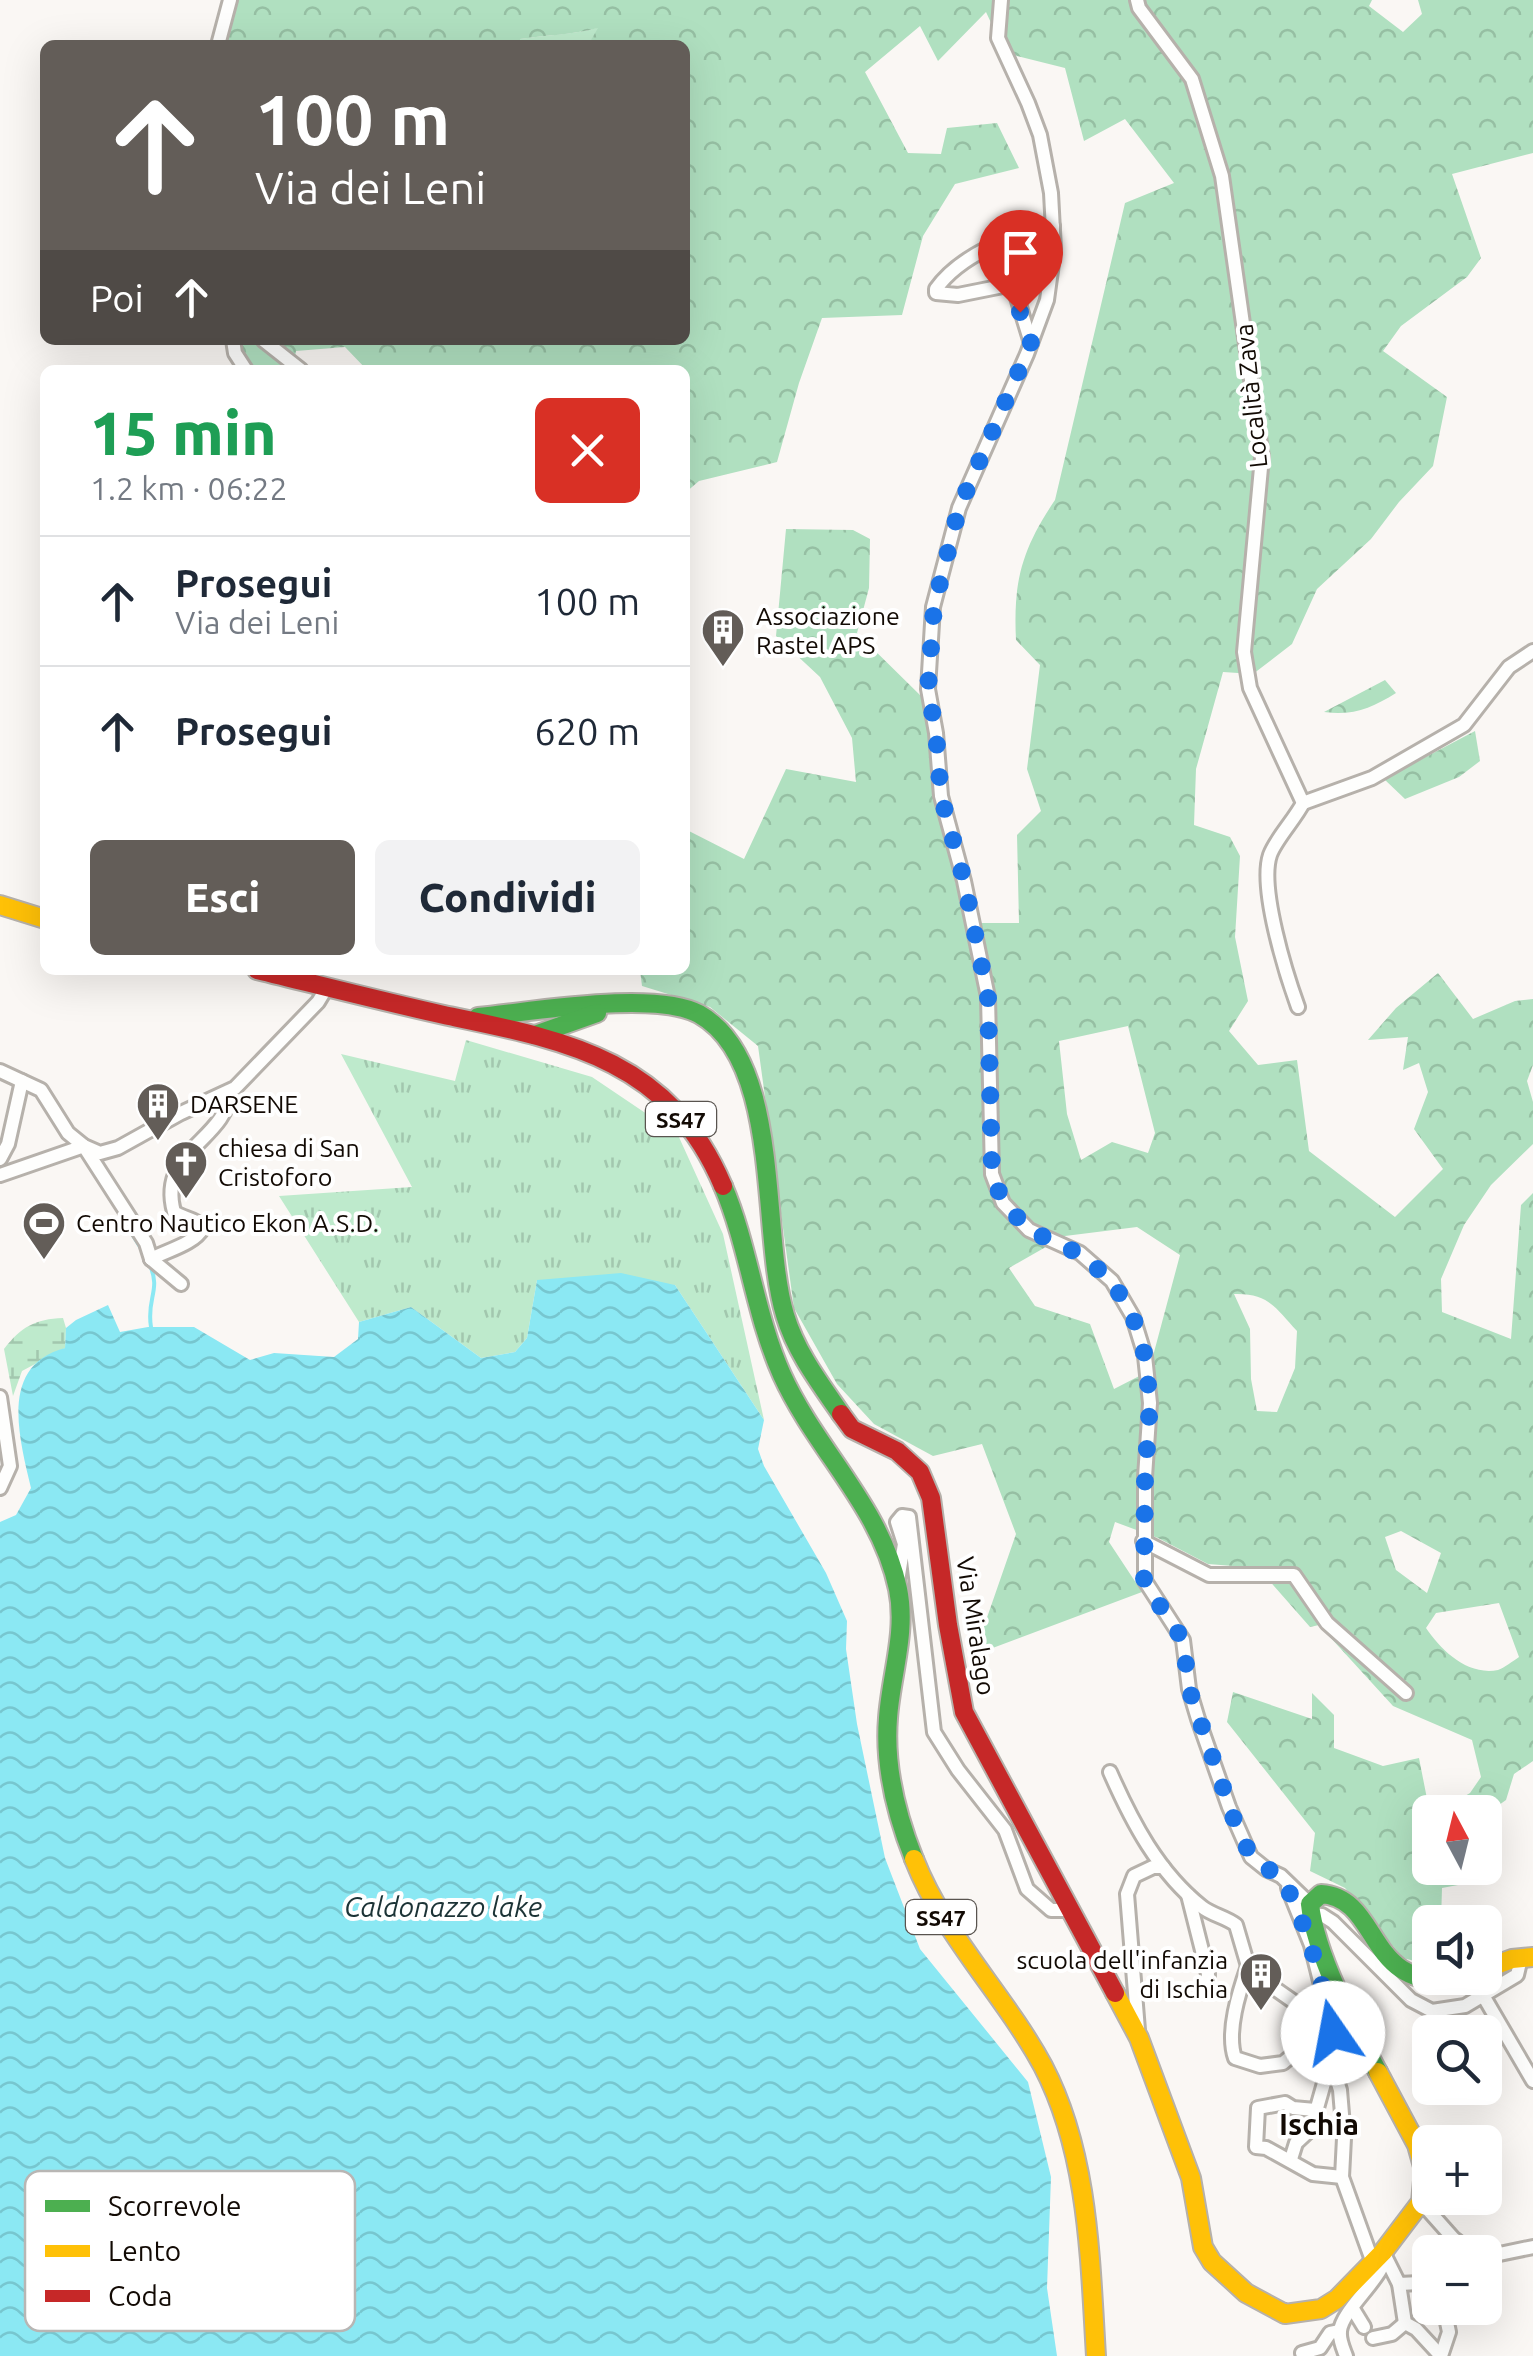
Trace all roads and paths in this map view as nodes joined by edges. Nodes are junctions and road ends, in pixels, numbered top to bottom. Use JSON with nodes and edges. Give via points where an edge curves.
{"nodes":[{"id":1,"x":230,"y":0,"type":"edge"},
{"id":2,"x":1002,"y":0,"type":"edge"},
{"id":3,"x":1137,"y":0,"type":"edge"},
{"id":4,"x":219,"y":40,"type":"edge"},
{"id":5,"x":1053,"y":226,"type":"junction"},
{"id":6,"x":1031,"y":343,"type":"junction"},
{"id":7,"x":268,"y":345,"type":"edge"},
{"id":8,"x":294,"y":365,"type":"edge"},
{"id":9,"x":1533,"y":651,"type":"edge"},
{"id":10,"x":1303,"y":802,"type":"junction"},
{"id":11,"x":0,"y":905,"type":"edge"},
{"id":12,"x":40,"y":917,"type":"edge"},
{"id":13,"x":283,"y":975,"type":"edge"},
{"id":14,"x":336,"y":985,"type":"junction"},
{"id":15,"x":631,"y":1003,"type":"junction"},
{"id":16,"x":1298,"y":1007,"type":"dead end"},
{"id":17,"x":542,"y":1011,"type":"junction"},
{"id":18,"x":588,"y":1016,"type":"junction"},
{"id":19,"x":462,"y":1018,"type":"junction"},
{"id":20,"x":533,"y":1034,"type":"junction"},
{"id":21,"x":598,"y":1055,"type":"junction"},
{"id":22,"x":0,"y":1071,"type":"edge"},
{"id":23,"x":22,"y":1081,"type":"junction"},
{"id":24,"x":230,"y":1091,"type":"junction"},
{"id":25,"x":84,"y":1146,"type":"junction"},
{"id":26,"x":0,"y":1159,"type":"edge"},
{"id":27,"x":0,"y":1175,"type":"edge"},
{"id":28,"x":152,"y":1259,"type":"junction"},
{"id":29,"x":181,"y":1284,"type":"dead end"},
{"id":30,"x":0,"y":1397,"type":"edge"},
{"id":31,"x":0,"y":1488,"type":"edge"},
{"id":32,"x":1144,"y":1541,"type":"junction"},
{"id":33,"x":898,"y":1585,"type":"junction"},
{"id":34,"x":1406,"y":1694,"type":"dead end"},
{"id":35,"x":1110,"y":1772,"type":"dead end"},
{"id":36,"x":1163,"y":1867,"type":"junction"},
{"id":37,"x":1281,"y":1876,"type":"junction"},
{"id":38,"x":1188,"y":1893,"type":"junction"},
{"id":39,"x":1310,"y":1909,"type":"junction"},
{"id":40,"x":1070,"y":1910,"type":"junction"},
{"id":41,"x":1527,"y":1958,"type":"edge"},
{"id":42,"x":1502,"y":1964,"type":"edge"},
{"id":43,"x":1248,"y":1966,"type":"junction"},
{"id":44,"x":1412,"y":1977,"type":"edge"},
{"id":45,"x":1207,"y":1986,"type":"dead end"},
{"id":46,"x":1484,"y":1997,"type":"junction"},
{"id":47,"x":1357,"y":2032,"type":"junction"},
{"id":48,"x":1333,"y":2033,"type":"junction"},
{"id":49,"x":1138,"y":2038,"type":"junction"},
{"id":50,"x":1330,"y":2062,"type":"junction"},
{"id":51,"x":1533,"y":2081,"type":"edge"},
{"id":52,"x":1315,"y":2110,"type":"junction"},
{"id":53,"x":1412,"y":2136,"type":"edge"},
{"id":54,"x":1291,"y":2160,"type":"junction"},
{"id":55,"x":1342,"y":2177,"type":"junction"},
{"id":56,"x":1412,"y":2213,"type":"edge"},
{"id":57,"x":1432,"y":2215,"type":"edge"},
{"id":58,"x":1450,"y":2235,"type":"edge"},
{"id":59,"x":1533,"y":2247,"type":"edge"},
{"id":60,"x":1502,"y":2253,"type":"edge"},
{"id":61,"x":1380,"y":2258,"type":"junction"},
{"id":62,"x":1412,"y":2283,"type":"edge"},
{"id":63,"x":1400,"y":2284,"type":"junction"},
{"id":64,"x":1353,"y":2309,"type":"junction"},
{"id":65,"x":1405,"y":2323,"type":"junction"},
{"id":66,"x":1448,"y":2325,"type":"edge"},
{"id":67,"x":1340,"y":2335,"type":"junction"},
{"id":68,"x":1302,"y":2353,"type":"dead end"},
{"id":69,"x":1096,"y":2356,"type":"edge"},
{"id":70,"x":1346,"y":2356,"type":"edge"},
{"id":71,"x":1441,"y":2356,"type":"edge"}],
"edges":[{"from":1,"to":4,"type":"street"},
{"from":2,"to":5,"type":"street","via":[[998,38],[1040,135]]},
{"from":3,"to":10,"type":"street","name":"Località Zava","via":[[1192,79],[1222,176],[1262,457],[1244,652],[1250,688]]},
{"from":5,"to":6,"type":"street","via":[[1048,300]]},
{"from":5,"to":6,"type":"street","via":[[984,252],[936,289],[958,295],[1008,285]]},
{"from":6,"to":32,"type":"street","via":[[959,508],[934,607],[928,689],[941,796],[988,997],[992,1174],[1003,1202],[1029,1230],[1080,1254],[1112,1281],[1133,1317],[1150,1403]]},
{"from":7,"to":8,"type":"street"},
{"from":9,"to":10,"type":"street","via":[[1508,667],[1464,726],[1372,778]]},
{"from":10,"to":16,"type":"street","via":[[1270,854],[1268,871],[1273,917]]},
{"from":11,"to":12,"type":"main road"},
{"from":13,"to":14,"type":"main road","number":"SS47"},
{"from":14,"to":19,"type":"main road","number":"SS47"},
{"from":14,"to":24,"type":"street"},
{"from":15,"to":17,"type":"main road"},
{"from":15,"to":18,"type":"main road"},
{"from":15,"to":40,"type":"main road","name":"Via Miralago","via":[[698,1014],[734,1046],[754,1093],[784,1313],[804,1361],[852,1429],[897,1451],[920,1472],[931,1498],[964,1712]]},
{"from":17,"to":19,"type":"main road"},
{"from":17,"to":20,"type":"main road","via":[[530,1023]]},
{"from":18,"to":20,"type":"main road"},
{"from":18,"to":21,"type":"main road","via":[[584,1034]]},
{"from":19,"to":20,"type":"main road","number":"SS47"},
{"from":20,"to":21,"type":"main road","number":"SS47"},
{"from":21,"to":33,"type":"main road","number":"SS47","via":[[672,1109],[717,1170],[784,1380],[878,1532]]},
{"from":22,"to":23,"type":"street"},
{"from":23,"to":25,"type":"street","via":[[41,1090]]},
{"from":23,"to":26,"type":"street"},
{"from":24,"to":25,"type":"street","via":[[118,1148],[100,1153]]},
{"from":24,"to":28,"type":"street","via":[[220,1118],[174,1172],[174,1212],[198,1222],[202,1233]]},
{"from":25,"to":27,"type":"street"},
{"from":25,"to":28,"type":"street"},
{"from":28,"to":29,"type":"street"},
{"from":30,"to":31,"type":"street","via":[[10,1466]]},
{"from":32,"to":34,"type":"street","via":[[1209,1575],[1294,1576],[1327,1623]]},
{"from":32,"to":37,"type":"street","via":[[1144,1582],[1183,1640],[1189,1689],[1239,1834],[1251,1856]]},
{"from":33,"to":40,"type":"street","via":[[904,1544],[897,1522],[909,1516],[934,1732],[1005,1830],[1027,1890],[1051,1910]]},
{"from":33,"to":69,"type":"main road","number":"SS47","via":[[900,1648],[886,1734],[892,1795],[928,1894],[1059,2100],[1086,2230]]},
{"from":35,"to":36,"type":"street","via":[[1131,1820]]},
{"from":36,"to":38,"type":"street"},
{"from":36,"to":49,"type":"street","via":[[1134,1876],[1127,1894]]},
{"from":37,"to":39,"type":"street"},
{"from":37,"to":48,"type":"street","via":[[1311,1945]]},
{"from":38,"to":43,"type":"street","via":[[1236,1925]]},
{"from":38,"to":45,"type":"street"},
{"from":39,"to":44,"type":"main road","via":[[1321,1894],[1337,1894],[1390,1961]]},
{"from":39,"to":46,"type":"street","via":[[1421,2007],[1442,2012]]},
{"from":39,"to":47,"type":"main road"},
{"from":40,"to":49,"type":"main road","name":"Via Miralago"},
{"from":41,"to":42,"type":"main road"},
{"from":41,"to":46,"type":"street","via":[[1517,1975]]},
{"from":43,"to":48,"type":"street","via":[[1322,2016]]},
{"from":43,"to":48,"type":"street","via":[[1240,1988],[1236,2059],[1273,2065]]},
{"from":46,"to":51,"type":"street"},
{"from":47,"to":48,"type":"street"},
{"from":47,"to":53,"type":"main road"},
{"from":48,"to":50,"type":"street","via":[[1326,2046]]},
{"from":49,"to":61,"type":"main road","name":"Via Miralago","via":[[1190,2178],[1203,2247],[1224,2275],[1259,2302],[1304,2314],[1337,2299]]},
{"from":50,"to":52,"type":"street"},
{"from":50,"to":55,"type":"street","via":[[1340,2090]]},
{"from":52,"to":54,"type":"street"},
{"from":52,"to":54,"type":"street","via":[[1286,2103],[1258,2108],[1256,2147]]},
{"from":54,"to":55,"type":"street","via":[[1313,2174]]},
{"from":55,"to":61,"type":"street"},
{"from":56,"to":61,"type":"main road","name":"Via Miralago"},
{"from":57,"to":58,"type":"street"},
{"from":59,"to":60,"type":"street"},
{"from":61,"to":63,"type":"street"},
{"from":61,"to":64,"type":"street","via":[[1380,2274]]},
{"from":62,"to":63,"type":"street"},
{"from":63,"to":65,"type":"street"},
{"from":64,"to":65,"type":"street","via":[[1369,2333],[1392,2334]]},
{"from":64,"to":67,"type":"street"},
{"from":65,"to":71,"type":"street"},
{"from":66,"to":71,"type":"street"},
{"from":67,"to":68,"type":"street","via":[[1330,2333],[1320,2348]]},
{"from":67,"to":70,"type":"street"}]}
